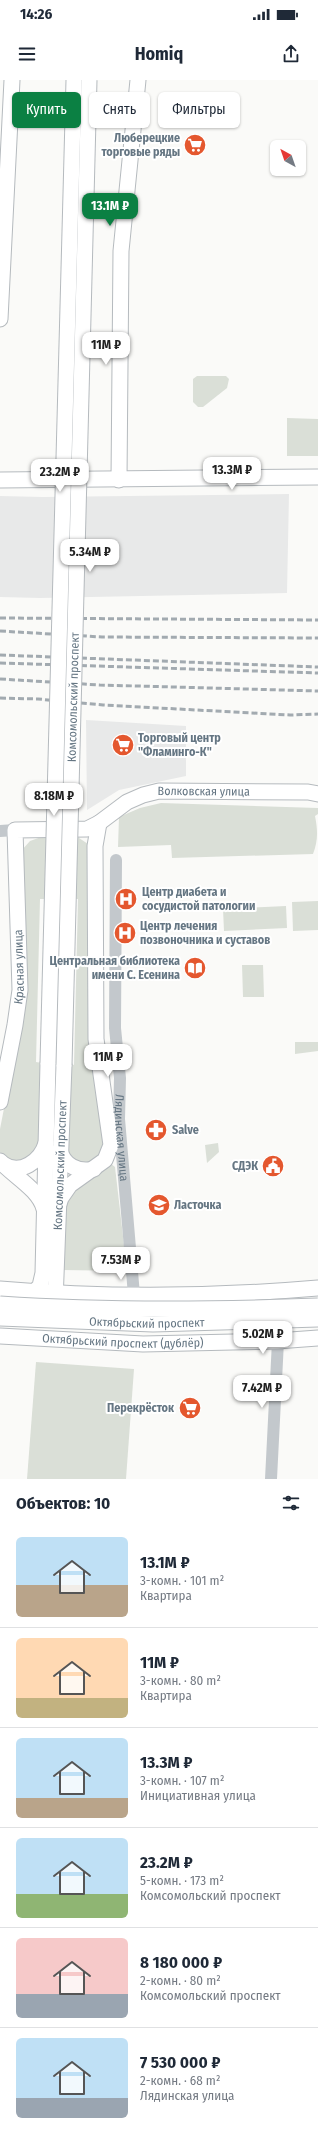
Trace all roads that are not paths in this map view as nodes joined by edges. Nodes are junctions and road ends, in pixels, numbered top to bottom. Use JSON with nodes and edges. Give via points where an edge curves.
{"nodes":[{"id":1,"x":12,"y":80,"type":"edge"},
{"id":2,"x":74,"y":80,"type":"edge"},
{"id":3,"x":89,"y":80,"type":"edge"},
{"id":4,"x":138,"y":80,"type":"edge"},
{"id":5,"x":11,"y":126,"type":"junction"},
{"id":6,"x":0,"y":144,"type":"edge"},
{"id":7,"x":2,"y":218,"type":"edge"},
{"id":8,"x":0,"y":319,"type":"edge"},
{"id":9,"x":318,"y":476,"type":"edge"},
{"id":10,"x":0,"y":480,"type":"edge"},
{"id":11,"x":119,"y":480,"type":"junction"},
{"id":12,"x":318,"y":794,"type":"edge"},
{"id":13,"x":99,"y":823,"type":"junction"},
{"id":14,"x":7,"y":830,"type":"edge"},
{"id":15,"x":116,"y":860,"type":"dead end"},
{"id":16,"x":0,"y":1102,"type":"edge"},
{"id":17,"x":46,"y":1140,"type":"junction"},
{"id":18,"x":60,"y":1148,"type":"junction"},
{"id":19,"x":0,"y":1161,"type":"edge"},
{"id":20,"x":94,"y":1169,"type":"junction"},
{"id":21,"x":58,"y":1207,"type":"junction"},
{"id":22,"x":44,"y":1212,"type":"junction"},
{"id":23,"x":318,"y":1288,"type":"edge"},
{"id":24,"x":0,"y":1289,"type":"edge"},
{"id":25,"x":34,"y":1292,"type":"junction"},
{"id":26,"x":56,"y":1292,"type":"junction"},
{"id":27,"x":275,"y":1292,"type":"junction"},
{"id":28,"x":134,"y":1295,"type":"junction"},
{"id":29,"x":0,"y":1304,"type":"edge"},
{"id":30,"x":318,"y":1306,"type":"edge"},
{"id":31,"x":0,"y":1318,"type":"edge"},
{"id":32,"x":318,"y":1319,"type":"edge"},
{"id":33,"x":0,"y":1336,"type":"edge"},
{"id":34,"x":318,"y":1338,"type":"edge"},
{"id":35,"x":51,"y":1339,"type":"junction"},
{"id":36,"x":277,"y":1341,"type":"junction"},
{"id":37,"x":271,"y":1479,"type":"edge"}],
"edges":[{"from":1,"to":5,"type":"main road"},
{"from":2,"to":17,"type":"main road","name":"Комсомольский проспект","bridge":true},
{"from":3,"to":18,"type":"main road","name":"Комсомольский проспект","bridge":true},
{"from":4,"to":11,"type":"main road","via":[[121,251]]},
{"from":5,"to":6,"type":"main road"},
{"from":5,"to":7,"type":"main road"},
{"from":7,"to":8,"type":"main road"},
{"from":9,"to":11,"type":"main road"},
{"from":10,"to":11,"type":"main road"},
{"from":12,"to":13,"type":"main road","name":"Волковская улица","via":[[159,791],[127,802]]},
{"from":13,"to":14,"type":"main road","name":"Волковская улица","via":[[84,830]]},
{"from":13,"to":20,"type":"main road","name":"Лядинская улица","via":[[95,846],[96,1019],[98,1061],[111,1145],[106,1160]]},
{"from":14,"to":16,"type":"main road","name":"Красная улица","via":[[20,990],[16,1025]]},
{"from":15,"to":28,"type":"street","name":"Лядинская улица","via":[[115,1028],[120,1078],[118,1119]]},
{"from":17,"to":19,"type":"main road","via":[[39,1156],[26,1166],[13,1168]]},
{"from":17,"to":22,"type":"main road","name":"Комсомольский проспект"},
{"from":18,"to":20,"type":"main road","via":[[64,1159],[74,1167],[85,1171]]},
{"from":18,"to":21,"type":"main road","name":"Комсомольский проспект"},
{"from":19,"to":22,"type":"main road","via":[[38,1196]]},
{"from":20,"to":21,"type":"main road","name":"Лядинская улица","via":[[70,1185]]},
{"from":21,"to":26,"type":"main road","name":"Комсомольский проспект"},
{"from":22,"to":25,"type":"main road","name":"Комсомольский проспект","via":[[43,1273],[40,1286]]},
{"from":23,"to":27,"type":"main road"},
{"from":24,"to":25,"type":"main road"},
{"from":25,"to":26,"type":"main road"},
{"from":26,"to":28,"type":"main road"},
{"from":26,"to":35,"type":"main road","name":"Комсомольский проспект"},
{"from":27,"to":28,"type":"main road"},
{"from":27,"to":36,"type":"street","via":[[256,1302],[251,1319],[254,1330]]},
{"from":29,"to":30,"type":"main road","name":"Октябрьский проспект","bridge":true,"via":[[151,1310]]},
{"from":31,"to":32,"type":"main road","name":"Октябрьский проспект","bridge":true,"via":[[153,1324]]},
{"from":33,"to":35,"type":"main road","name":"Октябрьский проспект (дублёр)"},
{"from":34,"to":36,"type":"main road","name":"Октябрьский проспект (дублёр)"},
{"from":35,"to":36,"type":"main road","name":"Октябрьский проспект (дублёр)","via":[[143,1344]]},
{"from":36,"to":37,"type":"street"}]}
